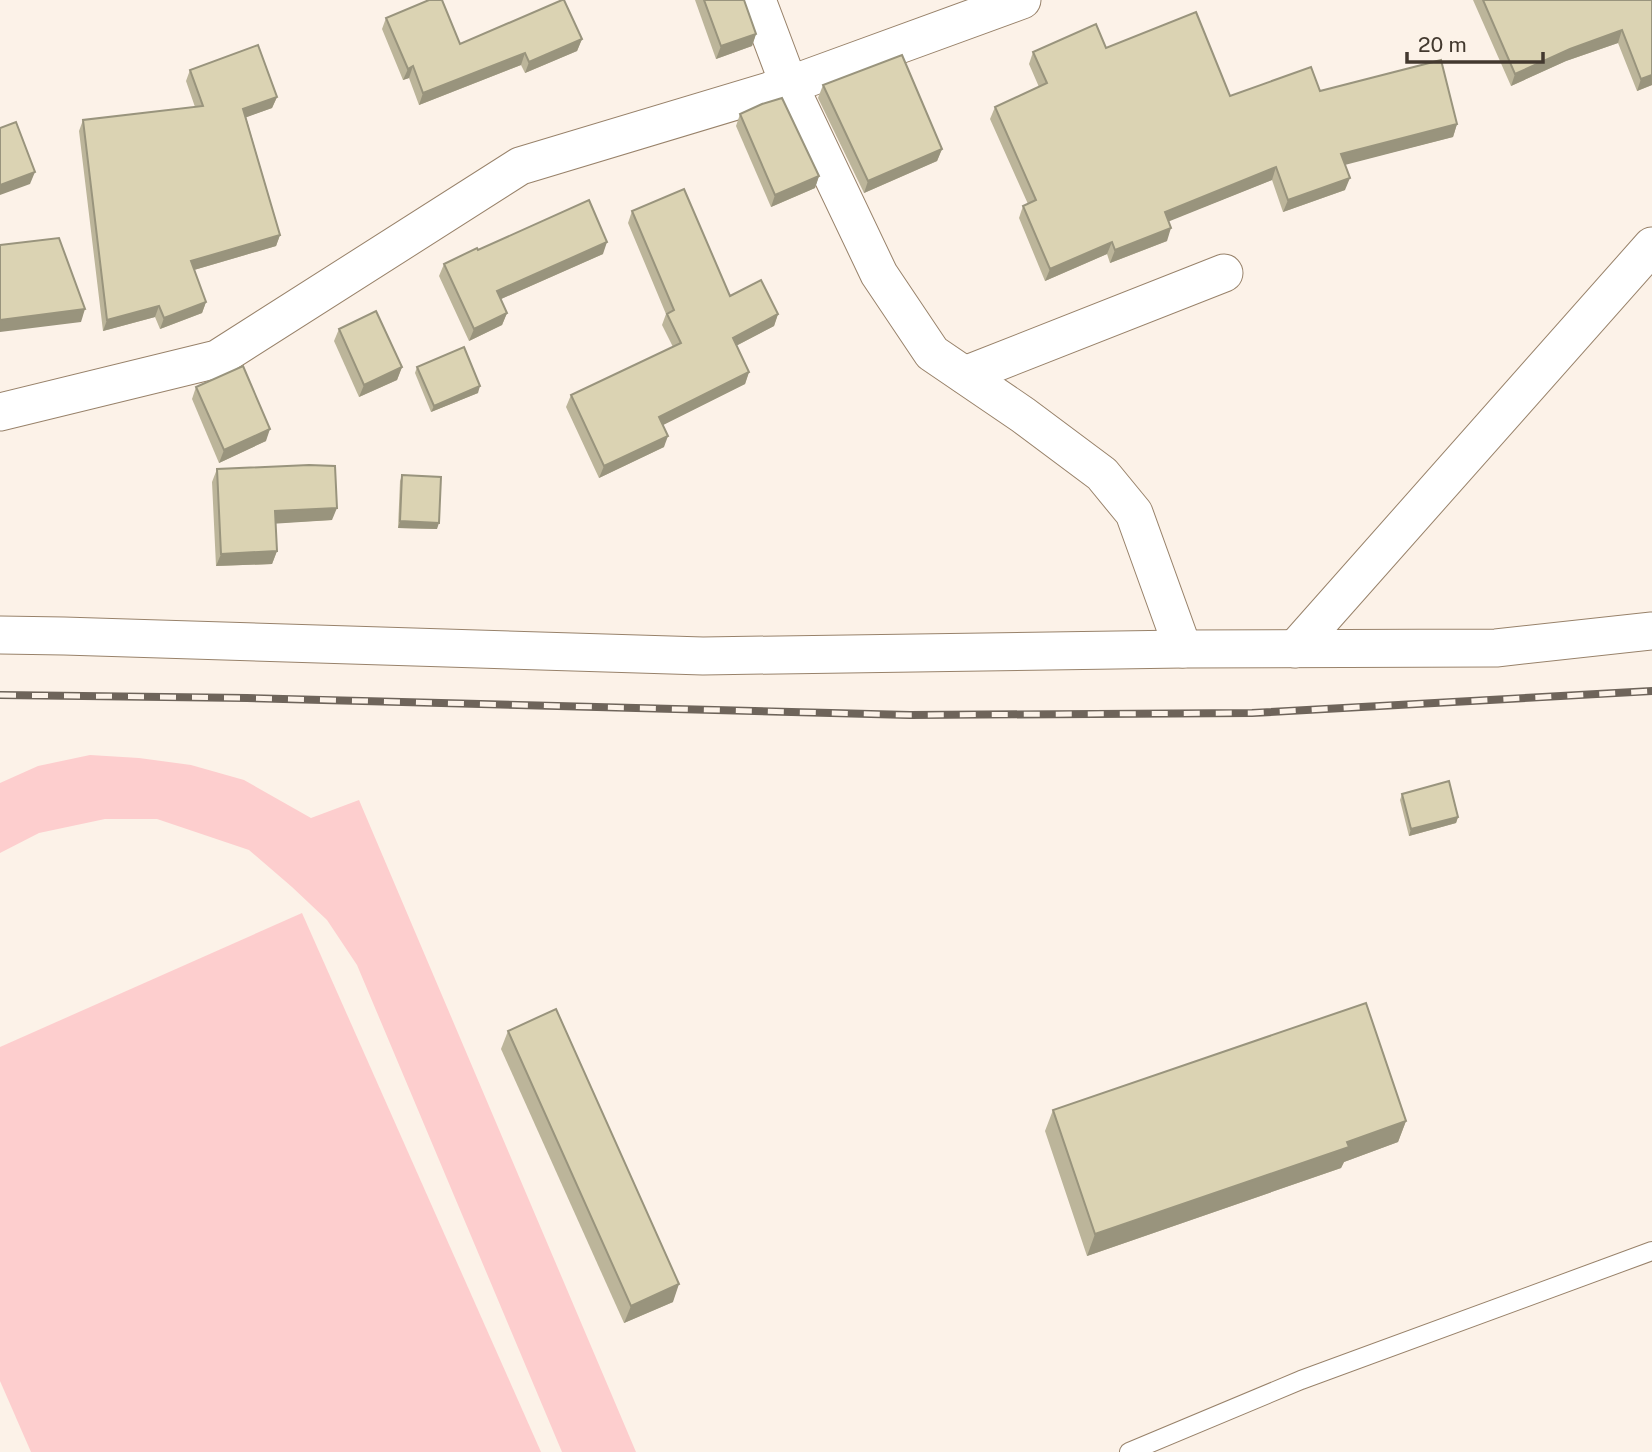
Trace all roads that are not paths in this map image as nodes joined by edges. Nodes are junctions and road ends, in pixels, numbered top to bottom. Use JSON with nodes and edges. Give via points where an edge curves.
{"nodes":[{"id":1,"x":757,"y":0,"type":"edge"},
{"id":2,"x":1022,"y":0,"type":"edge"},
{"id":3,"x":789,"y":85,"type":"junction"},
{"id":4,"x":1652,"y":246,"type":"edge"},
{"id":5,"x":1224,"y":273,"type":"dead end"},
{"id":6,"x":965,"y":376,"type":"junction"},
{"id":7,"x":0,"y":412,"type":"edge"},
{"id":8,"x":1652,"y":631,"type":"edge"},
{"id":9,"x":0,"y":635,"type":"edge"},
{"id":10,"x":1182,"y":649,"type":"junction"},
{"id":11,"x":1295,"y":649,"type":"junction"},
{"id":12,"x":1652,"y":1251,"type":"edge"},
{"id":13,"x":1129,"y":1452,"type":"edge"}],
"edges":[{"from":1,"to":3,"type":"street"},
{"from":2,"to":3,"type":"street"},
{"from":3,"to":6,"type":"street","via":[[879,274],[932,353]]},
{"from":3,"to":7,"type":"street","via":[[520,166],[218,359]]},
{"from":4,"to":11,"type":"street"},
{"from":5,"to":6,"type":"street"},
{"from":6,"to":10,"type":"street","via":[[1102,474],[1134,513]]},
{"from":8,"to":11,"type":"street","via":[[1496,648]]},
{"from":9,"to":10,"type":"street","via":[[704,656]]},
{"from":10,"to":11,"type":"street"},
{"from":12,"to":13,"type":"lane","via":[[1301,1380]]}]}
